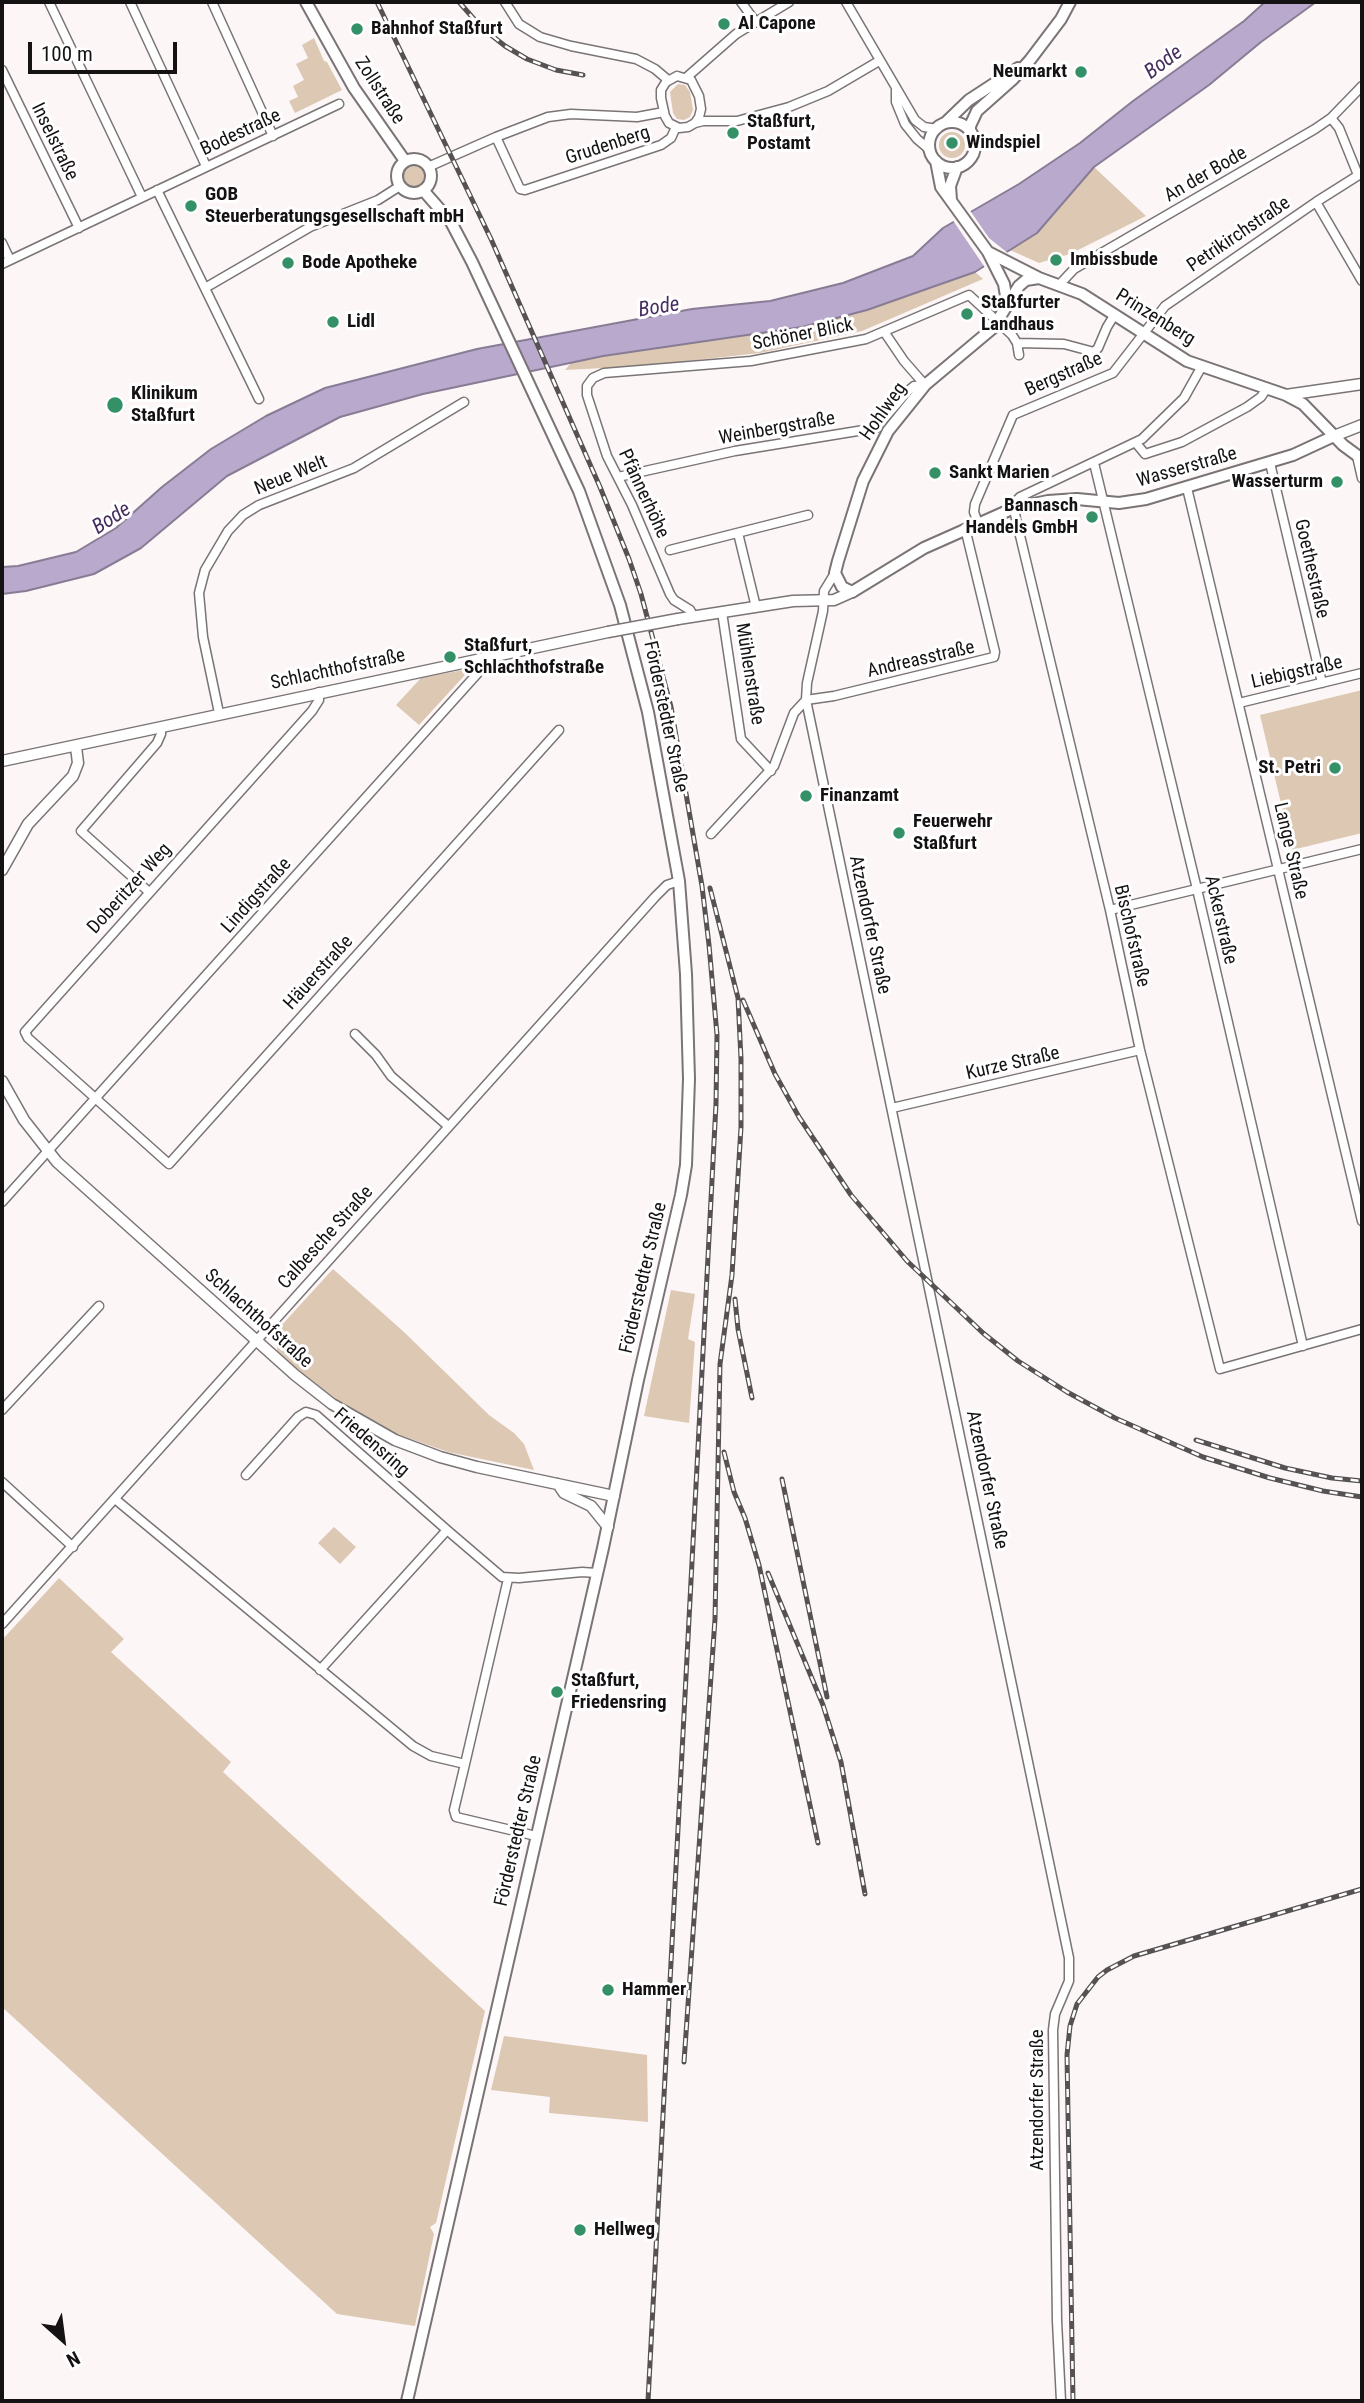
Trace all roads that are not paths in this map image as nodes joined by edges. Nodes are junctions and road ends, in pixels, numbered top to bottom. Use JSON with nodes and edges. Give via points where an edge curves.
{"nodes":[{"id":1,"x":49,"y":2,"type":"edge"},
{"id":2,"x":130,"y":2,"type":"edge"},
{"id":3,"x":212,"y":2,"type":"edge"},
{"id":4,"x":306,"y":2,"type":"edge"},
{"id":5,"x":505,"y":2,"type":"edge"},
{"id":6,"x":741,"y":2,"type":"edge"},
{"id":7,"x":789,"y":2,"type":"edge"},
{"id":8,"x":846,"y":2,"type":"edge"},
{"id":9,"x":1070,"y":2,"type":"edge"},
{"id":10,"x":755,"y":21,"type":"junction"},
{"id":11,"x":1030,"y":60,"type":"junction"},
{"id":12,"x":879,"y":61,"type":"junction"},
{"id":13,"x":2,"y":70,"type":"edge"},
{"id":14,"x":687,"y":77,"type":"junction"},
{"id":15,"x":668,"y":80,"type":"junction"},
{"id":16,"x":1362,"y":86,"type":"edge"},
{"id":17,"x":896,"y":90,"type":"junction"},
{"id":18,"x":339,"y":104,"type":"dead end"},
{"id":19,"x":664,"y":112,"type":"junction"},
{"id":20,"x":1331,"y":118,"type":"junction"},
{"id":21,"x":695,"y":123,"type":"junction"},
{"id":22,"x":940,"y":126,"type":"junction"},
{"id":23,"x":676,"y":127,"type":"junction"},
{"id":24,"x":970,"y":131,"type":"junction"},
{"id":25,"x":273,"y":136,"type":"junction"},
{"id":26,"x":496,"y":137,"type":"junction"},
{"id":27,"x":930,"y":150,"type":"junction"},
{"id":28,"x":405,"y":161,"type":"junction"},
{"id":29,"x":936,"y":161,"type":"junction"},
{"id":30,"x":206,"y":166,"type":"junction"},
{"id":31,"x":428,"y":167,"type":"junction"},
{"id":32,"x":957,"y":167,"type":"junction"},
{"id":33,"x":1360,"y":174,"type":"edge"},
{"id":34,"x":400,"y":186,"type":"junction"},
{"id":35,"x":158,"y":190,"type":"junction"},
{"id":36,"x":423,"y":190,"type":"junction"},
{"id":37,"x":142,"y":197,"type":"junction"},
{"id":38,"x":1316,"y":202,"type":"junction"},
{"id":39,"x":953,"y":203,"type":"junction"},
{"id":40,"x":79,"y":228,"type":"junction"},
{"id":41,"x":2,"y":243,"type":"edge"},
{"id":42,"x":988,"y":252,"type":"junction"},
{"id":43,"x":6,"y":262,"type":"edge"},
{"id":44,"x":1039,"y":278,"type":"junction"},
{"id":45,"x":1362,"y":281,"type":"edge"},
{"id":46,"x":1060,"y":284,"type":"junction"},
{"id":47,"x":205,"y":288,"type":"junction"},
{"id":48,"x":1007,"y":302,"type":"junction"},
{"id":49,"x":1115,"y":314,"type":"junction"},
{"id":50,"x":997,"y":322,"type":"junction"},
{"id":51,"x":885,"y":333,"type":"junction"},
{"id":52,"x":1143,"y":334,"type":"junction"},
{"id":53,"x":1017,"y":342,"type":"junction"},
{"id":54,"x":1018,"y":355,"type":"dead end"},
{"id":55,"x":1202,"y":366,"type":"junction"},
{"id":56,"x":595,"y":376,"type":"joint"},
{"id":57,"x":1362,"y":384,"type":"edge"},
{"id":58,"x":925,"y":385,"type":"junction"},
{"id":59,"x":1267,"y":388,"type":"junction"},
{"id":60,"x":1286,"y":395,"type":"junction"},
{"id":61,"x":259,"y":399,"type":"dead end"},
{"id":62,"x":464,"y":402,"type":"dead end"},
{"id":63,"x":1362,"y":425,"type":"edge"},
{"id":64,"x":1334,"y":436,"type":"junction"},
{"id":65,"x":1136,"y":443,"type":"junction"},
{"id":66,"x":1360,"y":457,"type":"edge"},
{"id":67,"x":1094,"y":463,"type":"junction"},
{"id":68,"x":1270,"y":463,"type":"junction"},
{"id":69,"x":618,"y":477,"type":"junction"},
{"id":70,"x":1362,"y":478,"type":"edge"},
{"id":71,"x":1186,"y":488,"type":"junction"},
{"id":72,"x":1104,"y":503,"type":"junction"},
{"id":73,"x":1014,"y":508,"type":"junction"},
{"id":74,"x":808,"y":515,"type":"dead end"},
{"id":75,"x":978,"y":523,"type":"junction"},
{"id":76,"x":965,"y":528,"type":"junction"},
{"id":77,"x":738,"y":533,"type":"junction"},
{"id":78,"x":670,"y":550,"type":"dead end"},
{"id":79,"x":835,"y":573,"type":"junction"},
{"id":80,"x":852,"y":593,"type":"junction"},
{"id":81,"x":823,"y":600,"type":"junction"},
{"id":82,"x":756,"y":607,"type":"junction"},
{"id":83,"x":722,"y":612,"type":"junction"},
{"id":84,"x":694,"y":617,"type":"junction"},
{"id":85,"x":479,"y":658,"type":"junction"},
{"id":86,"x":1362,"y":673,"type":"edge"},
{"id":87,"x":1322,"y":683,"type":"junction"},
{"id":88,"x":319,"y":692,"type":"junction"},
{"id":89,"x":806,"y":700,"type":"junction"},
{"id":90,"x":1239,"y":703,"type":"junction"},
{"id":91,"x":219,"y":713,"type":"junction"},
{"id":92,"x":161,"y":727,"type":"junction"},
{"id":93,"x":559,"y":730,"type":"dead end"},
{"id":94,"x":76,"y":747,"type":"junction"},
{"id":95,"x":2,"y":761,"type":"edge"},
{"id":96,"x":771,"y":771,"type":"junction"},
{"id":97,"x":711,"y":834,"type":"dead end"},
{"id":98,"x":1362,"y":850,"type":"edge"},
{"id":99,"x":1279,"y":869,"type":"junction"},
{"id":100,"x":2,"y":870,"type":"edge"},
{"id":101,"x":679,"y":881,"type":"junction"},
{"id":102,"x":1196,"y":889,"type":"junction"},
{"id":103,"x":149,"y":892,"type":"junction"},
{"id":104,"x":1110,"y":910,"type":"junction"},
{"id":105,"x":355,"y":1034,"type":"dead end"},
{"id":106,"x":1140,"y":1050,"type":"junction"},
{"id":107,"x":2,"y":1081,"type":"edge"},
{"id":108,"x":95,"y":1100,"type":"junction"},
{"id":109,"x":892,"y":1108,"type":"junction"},
{"id":110,"x":448,"y":1126,"type":"junction"},
{"id":111,"x":48,"y":1151,"type":"junction"},
{"id":112,"x":2,"y":1202,"type":"edge"},
{"id":113,"x":1362,"y":1222,"type":"edge"},
{"id":114,"x":99,"y":1306,"type":"dead end"},
{"id":115,"x":1362,"y":1329,"type":"edge"},
{"id":116,"x":257,"y":1341,"type":"junction"},
{"id":117,"x":1303,"y":1346,"type":"junction"},
{"id":118,"x":2,"y":1410,"type":"edge"},
{"id":119,"x":246,"y":1475,"type":"dead end"},
{"id":120,"x":2,"y":1482,"type":"edge"},
{"id":121,"x":558,"y":1485,"type":"junction"},
{"id":122,"x":614,"y":1496,"type":"junction"},
{"id":123,"x":115,"y":1499,"type":"junction"},
{"id":124,"x":608,"y":1527,"type":"junction"},
{"id":125,"x":447,"y":1530,"type":"junction"},
{"id":126,"x":73,"y":1546,"type":"junction"},
{"id":127,"x":597,"y":1573,"type":"junction"},
{"id":128,"x":508,"y":1579,"type":"junction"},
{"id":129,"x":2,"y":1624,"type":"edge"},
{"id":130,"x":320,"y":1670,"type":"junction"},
{"id":131,"x":465,"y":1764,"type":"junction"},
{"id":132,"x":536,"y":1836,"type":"junction"},
{"id":133,"x":407,"y":2401,"type":"edge"},
{"id":134,"x":1061,"y":2401,"type":"edge"}],
"edges":[{"from":1,"to":37,"type":"street"},
{"from":2,"to":30,"type":"street"},
{"from":3,"to":25,"type":"street"},
{"from":4,"to":28,"type":"main road","name":"Zollstraße","via":[[354,88]]},
{"from":5,"to":15,"type":"street","via":[[519,23],[540,37],[636,59]]},
{"from":6,"to":10,"type":"street"},
{"from":7,"to":10,"type":"street"},
{"from":8,"to":12,"type":"street"},
{"from":9,"to":11,"type":"main road"},
{"from":10,"to":14,"type":"street"},
{"from":11,"to":22,"type":"main road","via":[[969,100]]},
{"from":11,"to":24,"type":"main road","via":[[977,111]]},
{"from":12,"to":17,"type":"street"},
{"from":12,"to":21,"type":"street","via":[[828,91],[789,107],[737,121]]},
{"from":13,"to":40,"type":"street","name":"Inselstraße"},
{"from":14,"to":15,"type":"street"},
{"from":14,"to":21,"type":"street","via":[[699,96]]},
{"from":15,"to":19,"type":"street","via":[[661,90]]},
{"from":16,"to":20,"type":"street","name":"An der Bode"},
{"from":17,"to":22,"type":"street","via":[[918,124]]},
{"from":17,"to":27,"type":"street","via":[[905,124]]},
{"from":18,"to":25,"type":"street","name":"Bodestraße"},
{"from":19,"to":23,"type":"street"},
{"from":19,"to":26,"type":"street","via":[[637,117],[555,115]]},
{"from":20,"to":33,"type":"street"},
{"from":20,"to":46,"type":"street","name":"An der Bode","via":[[1074,269]]},
{"from":21,"to":23,"type":"street"},
{"from":22,"to":24,"type":"main road","via":[[957,123]]},
{"from":22,"to":27,"type":"main road","via":[[931,137]]},
{"from":23,"to":26,"type":"street","name":"Grudenberg","via":[[661,145],[525,190],[520,189]]},
{"from":24,"to":32,"type":"main road","via":[[974,151],[969,161]]},
{"from":25,"to":30,"type":"street","name":"Bodestraße"},
{"from":26,"to":31,"type":"street"},
{"from":27,"to":29,"type":"main road"},
{"from":28,"to":31,"type":"main road","via":[[418,159]]},
{"from":28,"to":34,"type":"main road","via":[[397,173]]},
{"from":29,"to":32,"type":"main road"},
{"from":29,"to":39,"type":"main road","via":[[941,187]]},
{"from":30,"to":35,"type":"street","name":"Bodestraße"},
{"from":31,"to":36,"type":"main road","via":[[430,180]]},
{"from":32,"to":39,"type":"main road","via":[[950,186]]},
{"from":33,"to":38,"type":"street","name":"Petrikirchstraße"},
{"from":34,"to":36,"type":"main road","via":[[411,193]]},
{"from":34,"to":47,"type":"street","via":[[378,200],[310,227]]},
{"from":35,"to":37,"type":"street","name":"Bodestraße"},
{"from":35,"to":47,"type":"street"},
{"from":36,"to":101,"type":"main road","name":"Förderstedter Straße","via":[[455,228],[584,502],[620,605],[648,712]]},
{"from":37,"to":40,"type":"street","name":"Bodestraße"},
{"from":38,"to":45,"type":"street"},
{"from":38,"to":52,"type":"street","name":"Petrikirchstraße","via":[[1170,302]]},
{"from":39,"to":42,"type":"main road"},
{"from":40,"to":43,"type":"street","name":"Bodestraße"},
{"from":41,"to":43,"type":"street"},
{"from":42,"to":44,"type":"main road","name":"Prinzenberg"},
{"from":42,"to":48,"type":"main road","via":[[1004,284]]},
{"from":44,"to":46,"type":"main road","name":"Prinzenberg"},
{"from":44,"to":48,"type":"main road","name":"Hohlweg","via":[[1022,282]]},
{"from":46,"to":49,"type":"main road","name":"Prinzenberg"},
{"from":47,"to":61,"type":"street"},
{"from":48,"to":50,"type":"main road","name":"Hohlweg"},
{"from":49,"to":52,"type":"main road","name":"Prinzenberg"},
{"from":49,"to":53,"type":"street","via":[[1094,352],[1064,344]]},
{"from":50,"to":51,"type":"street","name":"Schöner Blick","via":[[969,295]]},
{"from":50,"to":53,"type":"street"},
{"from":50,"to":58,"type":"main road","name":"Hohlweg"},
{"from":51,"to":56,"type":"street","name":"Schöner Blick","via":[[751,361]]},
{"from":51,"to":58,"type":"street"},
{"from":52,"to":55,"type":"main road","name":"Prinzenberg"},
{"from":52,"to":75,"type":"street","name":"Bergstraße","via":[[1113,373],[1013,415],[975,504]]},
{"from":53,"to":54,"type":"street"},
{"from":55,"to":59,"type":"main road","name":"Prinzenberg"},
{"from":55,"to":65,"type":"street","via":[[1184,398]]},
{"from":56,"to":69,"type":"street","name":"Pfännerhöhe","via":[[587,386],[587,398]]},
{"from":57,"to":60,"type":"street"},
{"from":58,"to":69,"type":"street","name":"Weinbergstraße","via":[[914,386],[876,428],[735,451]]},
{"from":58,"to":79,"type":"main road","name":"Hohlweg","via":[[875,454]]},
{"from":59,"to":60,"type":"main road","name":"Prinzenberg"},
{"from":59,"to":65,"type":"street","via":[[1247,407],[1182,442],[1145,454]]},
{"from":60,"to":64,"type":"main road","name":"Prinzenberg","via":[[1303,404]]},
{"from":62,"to":91,"type":"street","name":"Neue Welt","via":[[354,468],[259,505],[228,531],[205,569],[199,593]]},
{"from":63,"to":64,"type":"street","name":"Wasserstraße"},
{"from":64,"to":66,"type":"main road","name":"Prinzenberg"},
{"from":64,"to":68,"type":"main road","name":"Wasserstraße"},
{"from":65,"to":67,"type":"street"},
{"from":66,"to":70,"type":"street"},
{"from":67,"to":72,"type":"street","name":"Ackerstraße"},
{"from":67,"to":73,"type":"street","via":[[1020,497]]},
{"from":68,"to":71,"type":"main road","name":"Wasserstraße"},
{"from":68,"to":87,"type":"street","name":"Goethestraße"},
{"from":69,"to":84,"type":"street","name":"Pfännerhöhe","via":[[670,594]]},
{"from":71,"to":72,"type":"main road","name":"Wasserstraße","via":[[1146,499]]},
{"from":71,"to":90,"type":"street","name":"Lange Straße"},
{"from":72,"to":73,"type":"main road","name":"Wasserstraße","via":[[1048,501]]},
{"from":72,"to":102,"type":"street","name":"Ackerstraße"},
{"from":73,"to":75,"type":"main road","name":"Wasserstraße"},
{"from":73,"to":104,"type":"street","name":"Bischofstraße"},
{"from":74,"to":77,"type":"street"},
{"from":75,"to":76,"type":"main road","name":"Wasserstraße"},
{"from":76,"to":80,"type":"main road","name":"Wasserstraße"},
{"from":76,"to":89,"type":"street","name":"Andreasstraße","via":[[994,657]]},
{"from":77,"to":78,"type":"street"},
{"from":77,"to":82,"type":"street"},
{"from":79,"to":80,"type":"main road","via":[[842,587]]},
{"from":79,"to":81,"type":"street","name":"Atzendorfer Straße"},
{"from":80,"to":81,"type":"street"},
{"from":81,"to":82,"type":"street"},
{"from":81,"to":89,"type":"street","name":"Atzendorfer Straße"},
{"from":82,"to":83,"type":"street"},
{"from":83,"to":84,"type":"street"},
{"from":83,"to":96,"type":"street","name":"Mühlenstraße","via":[[741,739]]},
{"from":84,"to":85,"type":"street","name":"Schlachthofstraße","bridge":true},
{"from":85,"to":88,"type":"street","name":"Schlachthofstraße"},
{"from":85,"to":108,"type":"street","name":"Lindigstraße","via":[[477,674]]},
{"from":86,"to":87,"type":"street","name":"Liebigstraße"},
{"from":87,"to":90,"type":"street","name":"Liebigstraße"},
{"from":88,"to":91,"type":"street","name":"Schlachthofstraße"},
{"from":88,"to":103,"type":"street","name":"Doberitzer Weg","via":[[312,711]]},
{"from":89,"to":96,"type":"street","via":[[794,713]]},
{"from":89,"to":109,"type":"street","name":"Atzendorfer Straße"},
{"from":90,"to":99,"type":"street","name":"Lange Straße"},
{"from":91,"to":92,"type":"street","name":"Schlachthofstraße"},
{"from":92,"to":94,"type":"street","name":"Schlachthofstraße"},
{"from":92,"to":103,"type":"street","via":[[157,743],[80,831]]},
{"from":93,"to":108,"type":"street","name":"Häuerstraße","via":[[169,1164]]},
{"from":94,"to":95,"type":"street","name":"Schlachthofstraße"},
{"from":94,"to":100,"type":"street","via":[[74,776],[28,824]]},
{"from":96,"to":97,"type":"street"},
{"from":98,"to":99,"type":"street"},
{"from":99,"to":102,"type":"street"},
{"from":99,"to":113,"type":"street","name":"Lange Straße"},
{"from":101,"to":110,"type":"street","name":"Calbesche Straße","via":[[655,897]]},
{"from":101,"to":122,"type":"main road","name":"Förderstedter Straße","via":[[689,1049],[687,1165]]},
{"from":102,"to":104,"type":"street"},
{"from":102,"to":117,"type":"street","name":"Ackerstraße"},
{"from":103,"to":108,"type":"street","name":"Doberitzer Weg","via":[[25,1032]]},
{"from":104,"to":106,"type":"street","name":"Bischofstraße"},
{"from":105,"to":110,"type":"street","via":[[391,1076]]},
{"from":106,"to":109,"type":"street","name":"Kurze Straße"},
{"from":106,"to":117,"type":"street","name":"Bischofstraße","via":[[1220,1369]]},
{"from":107,"to":111,"type":"street","name":"Schlachthofstraße"},
{"from":108,"to":111,"type":"street","name":"Lindigstraße"},
{"from":109,"to":134,"type":"street","name":"Atzendorfer Straße","via":[[1069,1958],[1069,1981],[1052,2030]]},
{"from":110,"to":116,"type":"street","name":"Calbesche Straße"},
{"from":111,"to":112,"type":"street","name":"Lindigstraße"},
{"from":111,"to":116,"type":"street","name":"Schlachthofstraße"},
{"from":114,"to":118,"type":"street"},
{"from":115,"to":117,"type":"street"},
{"from":116,"to":121,"type":"street","name":"Schlachthofstraße","via":[[332,1404],[395,1440],[469,1465]]},
{"from":116,"to":123,"type":"street","name":"Calbesche Straße"},
{"from":119,"to":125,"type":"street","name":"Friedensring","via":[[306,1412],[316,1415]]},
{"from":120,"to":126,"type":"street"},
{"from":121,"to":122,"type":"street","name":"Schlachthofstraße"},
{"from":121,"to":124,"type":"street","name":"Schlachthofstraße","via":[[564,1493],[591,1506]]},
{"from":122,"to":124,"type":"main road","name":"Förderstedter Straße"},
{"from":123,"to":126,"type":"street","name":"Calbesche Straße"},
{"from":123,"to":130,"type":"street"},
{"from":124,"to":127,"type":"main road","name":"Förderstedter Straße"},
{"from":125,"to":128,"type":"street","name":"Friedensring"},
{"from":125,"to":130,"type":"street"},
{"from":126,"to":129,"type":"street","name":"Calbesche Straße"},
{"from":127,"to":128,"type":"street"},
{"from":127,"to":132,"type":"main road","name":"Förderstedter Straße"},
{"from":128,"to":131,"type":"street"},
{"from":130,"to":131,"type":"street","via":[[413,1746],[431,1756]]},
{"from":131,"to":132,"type":"street","via":[[456,1817]]},
{"from":132,"to":133,"type":"main road","name":"Förderstedter Straße"}]}
